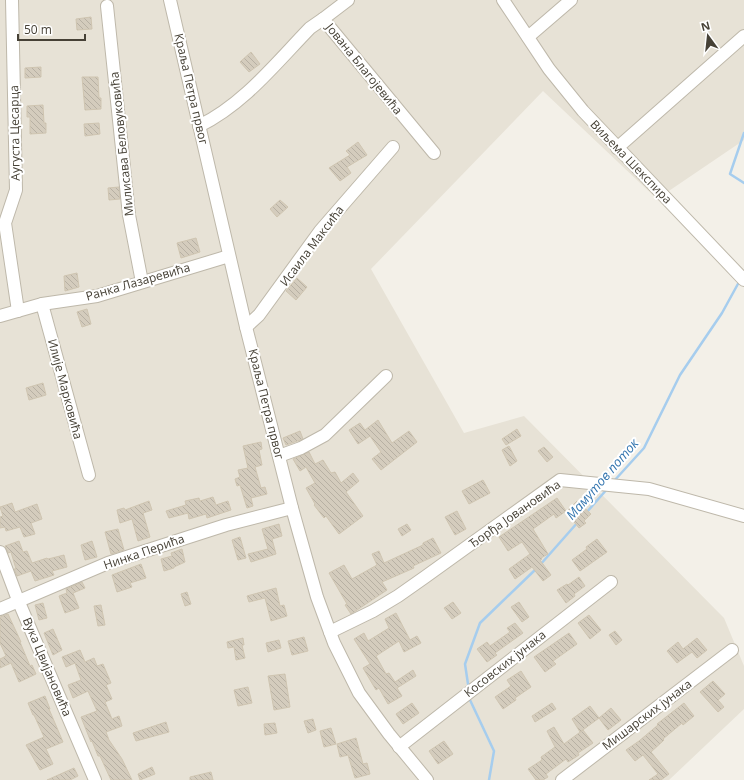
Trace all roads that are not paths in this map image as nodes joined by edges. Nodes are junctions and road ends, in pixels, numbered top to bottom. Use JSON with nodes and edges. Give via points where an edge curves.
{"nodes":[{"id":1,"x":12,"y":0,"type":"edge"},
{"id":2,"x":170,"y":0,"type":"edge"},
{"id":3,"x":348,"y":0,"type":"edge"},
{"id":4,"x":503,"y":0,"type":"edge"},
{"id":5,"x":571,"y":0,"type":"edge"},
{"id":6,"x":107,"y":6,"type":"dead end"},
{"id":7,"x":323,"y":19,"type":"junction"},
{"id":8,"x":744,"y":36,"type":"edge"},
{"id":9,"x":528,"y":37,"type":"junction"},
{"id":10,"x":199,"y":126,"type":"junction"},
{"id":11,"x":393,"y":147,"type":"dead end"},
{"id":12,"x":617,"y":148,"type":"junction"},
{"id":13,"x":434,"y":153,"type":"dead end"},
{"id":14,"x":229,"y":256,"type":"junction"},
{"id":15,"x":741,"y":276,"type":"edge"},
{"id":16,"x":142,"y":282,"type":"junction"},
{"id":17,"x":42,"y":304,"type":"junction"},
{"id":18,"x":18,"y":311,"type":"junction"},
{"id":19,"x":0,"y":316,"type":"edge"},
{"id":20,"x":246,"y":327,"type":"junction"},
{"id":21,"x":386,"y":376,"type":"dead end"},
{"id":22,"x":279,"y":456,"type":"junction"},
{"id":23,"x":89,"y":475,"type":"dead end"},
{"id":24,"x":292,"y":508,"type":"junction"},
{"id":25,"x":744,"y":516,"type":"edge"},
{"id":26,"x":0,"y":552,"type":"edge"},
{"id":27,"x":611,"y":582,"type":"dead end"},
{"id":28,"x":18,"y":600,"type":"junction"},
{"id":29,"x":0,"y":609,"type":"edge"},
{"id":30,"x":330,"y":632,"type":"junction"},
{"id":31,"x":732,"y":650,"type":"dead end"},
{"id":32,"x":399,"y":747,"type":"junction"},
{"id":33,"x":95,"y":780,"type":"edge"},
{"id":34,"x":427,"y":780,"type":"edge"},
{"id":35,"x":562,"y":780,"type":"edge"}],
"edges":[{"from":1,"to":18,"type":"street","name":"Аугуста Цесарца","via":[[16,190],[5,223]]},
{"from":2,"to":10,"type":"street","name":"Краља Петра првог"},
{"from":3,"to":7,"type":"street"},
{"from":4,"to":9,"type":"street","name":"Виљема Шекспира"},
{"from":5,"to":9,"type":"street"},
{"from":6,"to":16,"type":"street","name":"Милисава Беловуковића","via":[[129,215]]},
{"from":7,"to":10,"type":"street","name":"Јована Благојевића","via":[[310,28],[243,97]]},
{"from":7,"to":13,"type":"street","name":"Јована Благојевића"},
{"from":8,"to":12,"type":"street"},
{"from":9,"to":12,"type":"street","name":"Виљема Шекспира","via":[[558,81]]},
{"from":10,"to":14,"type":"street","name":"Краља Петра првог"},
{"from":11,"to":20,"type":"street","name":"Исаила Максића","via":[[320,231],[259,315]]},
{"from":12,"to":15,"type":"street","name":"Виљема Шекспира"},
{"from":14,"to":16,"type":"street","name":"Ранка Лазаревића"},
{"from":14,"to":20,"type":"street","name":"Краља Петра првог"},
{"from":16,"to":17,"type":"street","name":"Ранка Лазаревића","via":[[97,296]]},
{"from":17,"to":18,"type":"street","name":"Ранка Лазаревића"},
{"from":17,"to":23,"type":"street","name":"Илије Марковића"},
{"from":18,"to":19,"type":"street","name":"Ранка Лазаревића"},
{"from":20,"to":22,"type":"street","name":"Краља Петра првог"},
{"from":21,"to":22,"type":"street","via":[[325,435]]},
{"from":22,"to":24,"type":"street","name":"Краља Петра првог"},
{"from":24,"to":28,"type":"street","name":"Нинка Перића","via":[[226,525],[116,561]]},
{"from":24,"to":30,"type":"street","name":"Краља Петра првог","via":[[311,580]]},
{"from":25,"to":30,"type":"street","name":"Ђорђа Јовановића","via":[[649,489],[560,480],[398,596]]},
{"from":26,"to":28,"type":"street","name":"Вука Цвијановића"},
{"from":27,"to":32,"type":"street","name":"Косовских јунака"},
{"from":28,"to":29,"type":"street","name":"Нинка Перића"},
{"from":28,"to":33,"type":"street","name":"Вука Цвијановића"},
{"from":30,"to":32,"type":"street","name":"Краља Петра првог","via":[[359,693]]},
{"from":31,"to":35,"type":"street","name":"Мишарских јунака"},
{"from":32,"to":34,"type":"street","name":"Краља Петра првог"}]}
